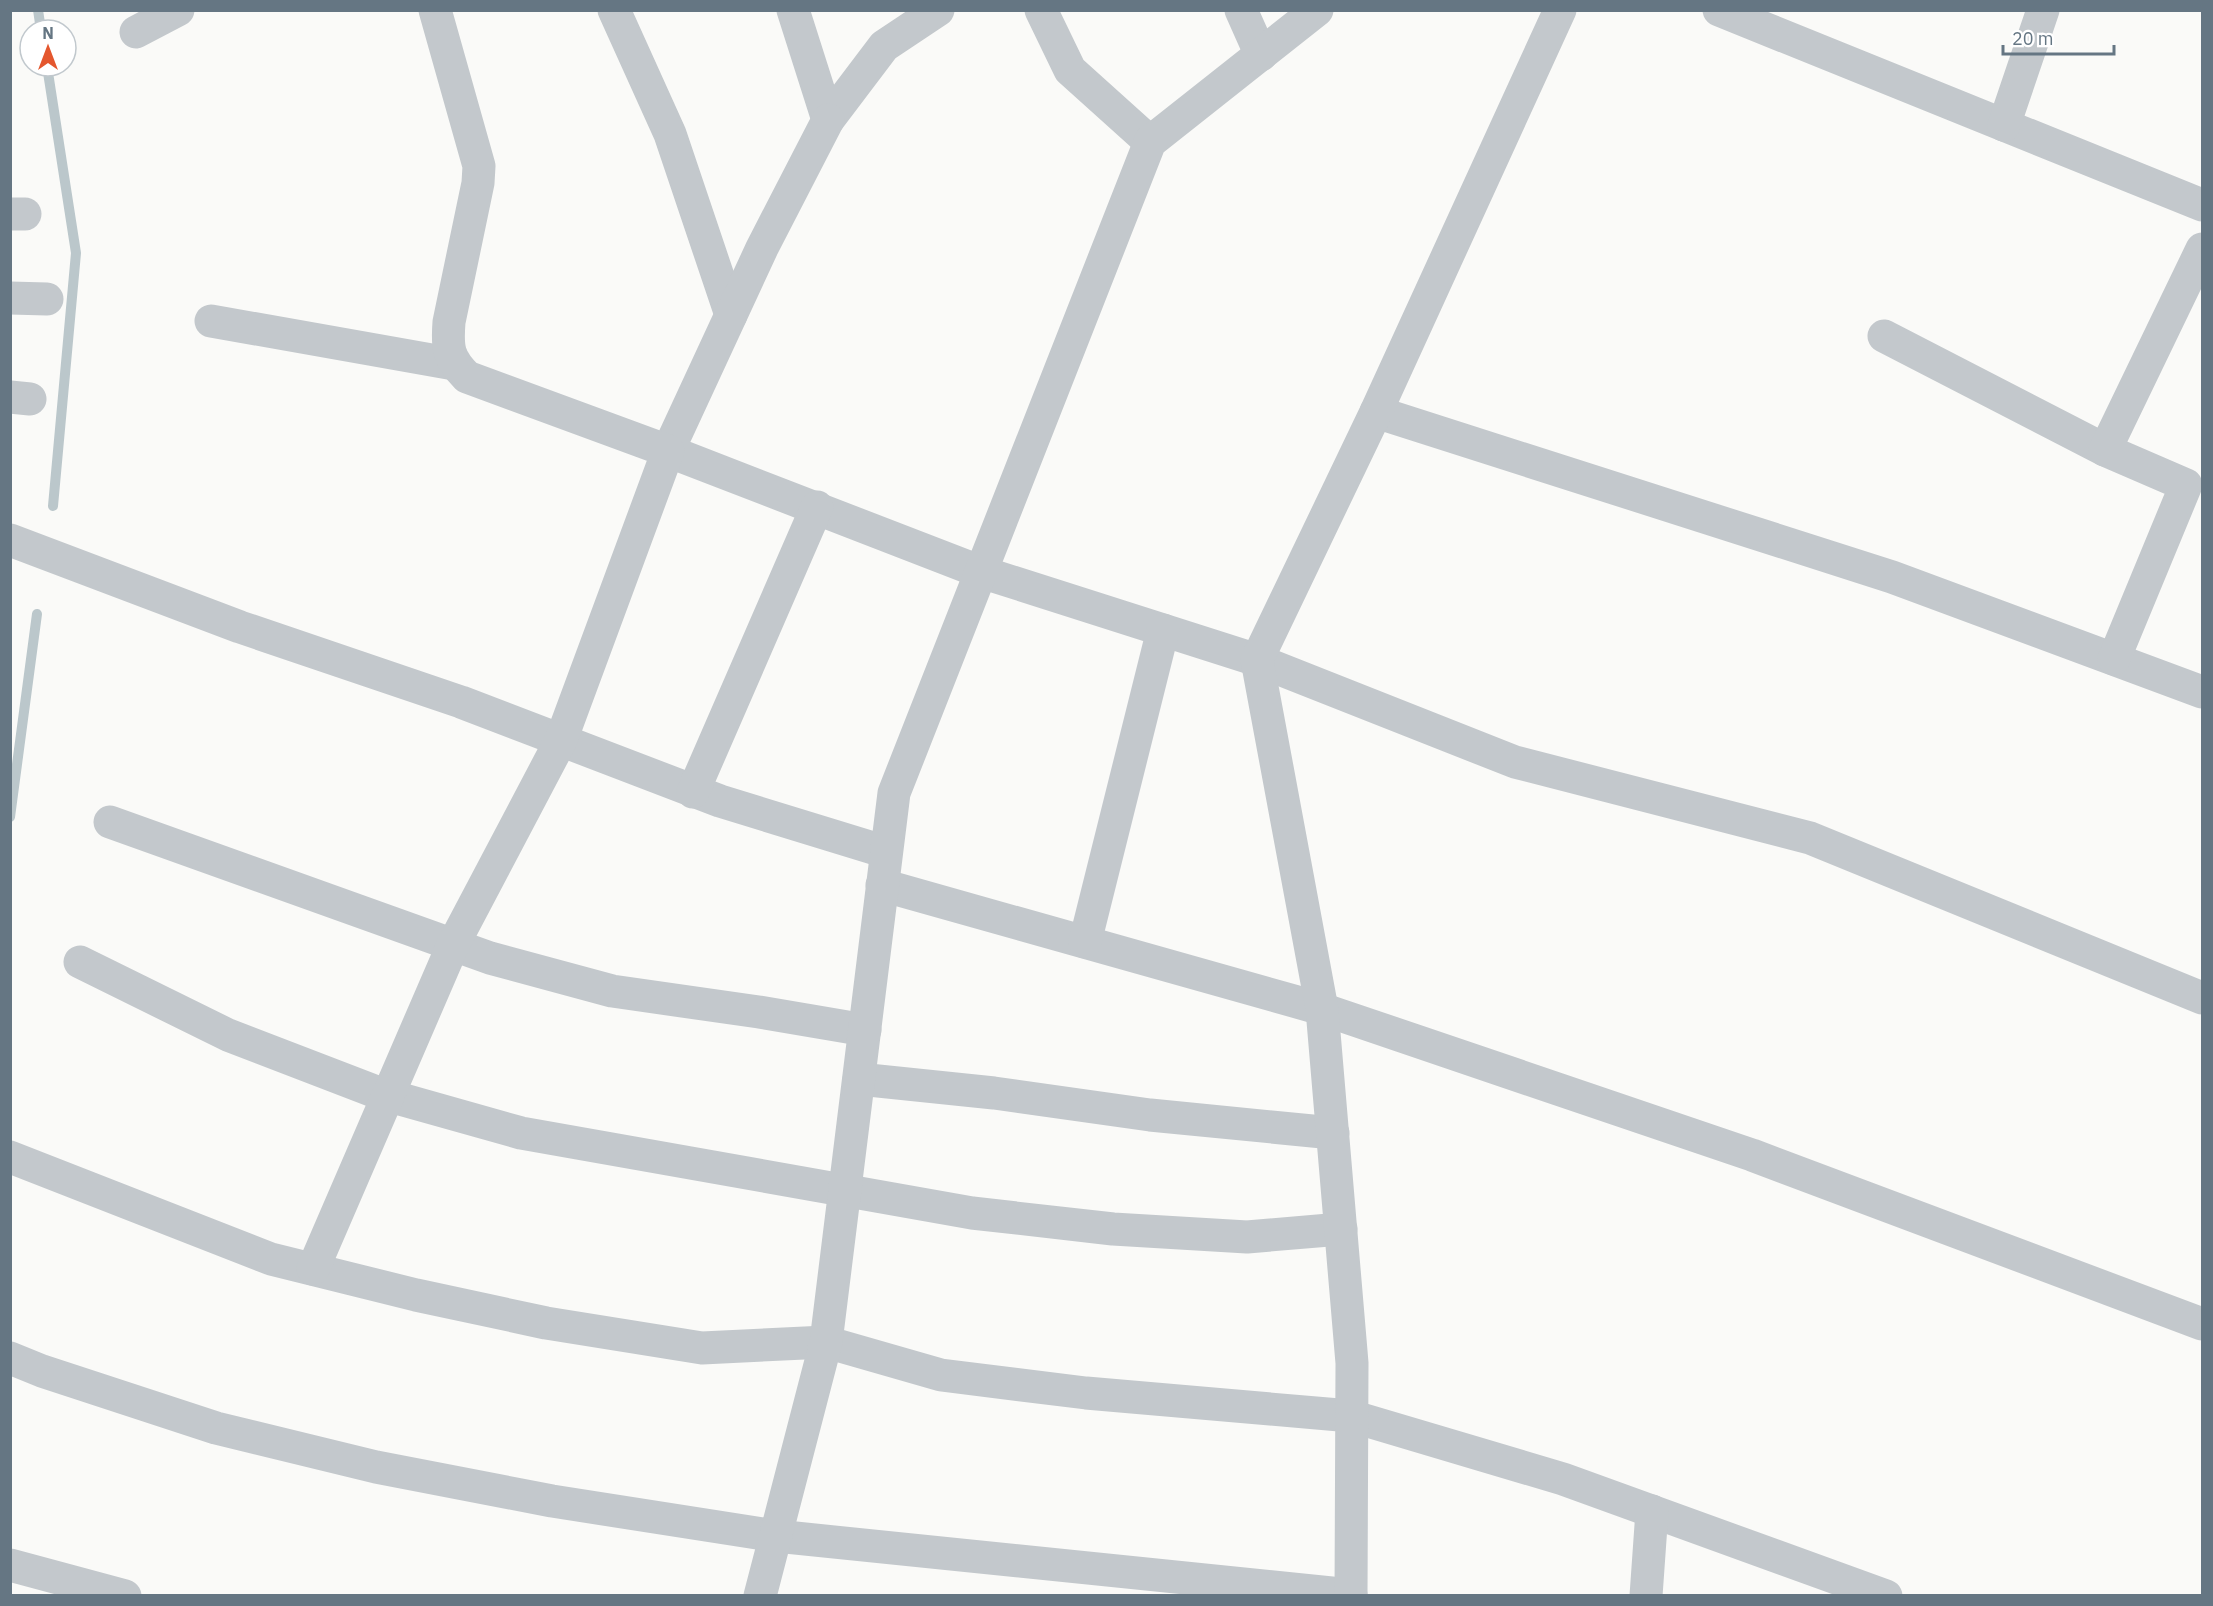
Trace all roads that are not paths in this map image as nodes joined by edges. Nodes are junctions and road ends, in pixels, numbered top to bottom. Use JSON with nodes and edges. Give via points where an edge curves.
{"nodes":[{"id":1,"x":178,"y":10,"type":"edge"},
{"id":2,"x":435,"y":10,"type":"edge"},
{"id":3,"x":614,"y":10,"type":"edge"},
{"id":4,"x":793,"y":10,"type":"edge"},
{"id":5,"x":938,"y":10,"type":"edge"},
{"id":6,"x":1041,"y":10,"type":"edge"},
{"id":7,"x":1241,"y":10,"type":"edge"},
{"id":8,"x":1317,"y":10,"type":"edge"},
{"id":9,"x":1560,"y":10,"type":"edge"},
{"id":10,"x":1719,"y":10,"type":"edge"},
{"id":11,"x":2043,"y":10,"type":"edge"},
{"id":12,"x":136,"y":32,"type":"dead end"},
{"id":13,"x":1261,"y":55,"type":"junction"},
{"id":14,"x":828,"y":120,"type":"junction"},
{"id":15,"x":2004,"y":125,"type":"junction"},
{"id":16,"x":1150,"y":142,"type":"junction"},
{"id":17,"x":2202,"y":205,"type":"edge"},
{"id":18,"x":2202,"y":249,"type":"edge"},
{"id":19,"x":10,"y":298,"type":"edge"},
{"id":20,"x":47,"y":300,"type":"dead end"},
{"id":21,"x":731,"y":315,"type":"junction"},
{"id":22,"x":211,"y":321,"type":"dead end"},
{"id":23,"x":1884,"y":336,"type":"dead end"},
{"id":24,"x":454,"y":364,"type":"junction"},
{"id":25,"x":1376,"y":412,"type":"junction"},
{"id":26,"x":2104,"y":450,"type":"junction"},
{"id":27,"x":668,"y":451,"type":"junction"},
{"id":28,"x":2194,"y":487,"type":"edge"},
{"id":29,"x":817,"y":507,"type":"junction"},
{"id":30,"x":10,"y":540,"type":"edge"},
{"id":31,"x":981,"y":572,"type":"junction"},
{"id":32,"x":1163,"y":630,"type":"junction"},
{"id":33,"x":2114,"y":659,"type":"junction"},
{"id":34,"x":1257,"y":660,"type":"junction"},
{"id":35,"x":2202,"y":692,"type":"edge"},
{"id":36,"x":561,"y":740,"type":"junction"},
{"id":37,"x":693,"y":792,"type":"junction"},
{"id":38,"x":110,"y":822,"type":"dead end"},
{"id":39,"x":886,"y":852,"type":"junction"},
{"id":40,"x":882,"y":885,"type":"junction"},
{"id":41,"x":1085,"y":942,"type":"junction"},
{"id":42,"x":453,"y":945,"type":"junction"},
{"id":43,"x":80,"y":962,"type":"dead end"},
{"id":44,"x":2202,"y":998,"type":"edge"},
{"id":45,"x":1322,"y":1009,"type":"junction"},
{"id":46,"x":865,"y":1030,"type":"junction"},
{"id":47,"x":859,"y":1079,"type":"junction"},
{"id":48,"x":387,"y":1095,"type":"junction"},
{"id":49,"x":1333,"y":1133,"type":"junction"},
{"id":50,"x":10,"y":1157,"type":"edge"},
{"id":51,"x":845,"y":1191,"type":"junction"},
{"id":52,"x":1341,"y":1229,"type":"junction"},
{"id":53,"x":313,"y":1269,"type":"junction"},
{"id":54,"x":2202,"y":1324,"type":"edge"},
{"id":55,"x":826,"y":1342,"type":"junction"},
{"id":56,"x":10,"y":1358,"type":"edge"},
{"id":57,"x":1352,"y":1416,"type":"junction"},
{"id":58,"x":1652,"y":1512,"type":"junction"},
{"id":59,"x":776,"y":1536,"type":"junction"},
{"id":60,"x":10,"y":1565,"type":"edge"},
{"id":61,"x":1351,"y":1595,"type":"edge"},
{"id":62,"x":125,"y":1596,"type":"edge"},
{"id":63,"x":760,"y":1596,"type":"edge"},
{"id":64,"x":1646,"y":1596,"type":"edge"},
{"id":65,"x":1886,"y":1596,"type":"edge"}],
"edges":[{"from":1,"to":12,"type":"street"},
{"from":2,"to":24,"type":"street","via":[[479,166],[449,322],[449,354]]},
{"from":3,"to":21,"type":"street","via":[[670,134]]},
{"from":4,"to":14,"type":"street"},
{"from":5,"to":14,"type":"street","via":[[884,46]]},
{"from":6,"to":16,"type":"street","via":[[1070,70]]},
{"from":7,"to":13,"type":"street"},
{"from":8,"to":13,"type":"street"},
{"from":9,"to":25,"type":"street"},
{"from":10,"to":15,"type":"street"},
{"from":11,"to":15,"type":"street"},
{"from":13,"to":16,"type":"street"},
{"from":14,"to":21,"type":"street"},
{"from":15,"to":17,"type":"street"},
{"from":16,"to":31,"type":"street"},
{"from":18,"to":26,"type":"street"},
{"from":19,"to":20,"type":"street"},
{"from":21,"to":27,"type":"street"},
{"from":22,"to":24,"type":"street"},
{"from":23,"to":26,"type":"street"},
{"from":24,"to":27,"type":"street","via":[[467,377]]},
{"from":25,"to":33,"type":"street","via":[[1892,577]]},
{"from":25,"to":34,"type":"street"},
{"from":26,"to":28,"type":"street"},
{"from":27,"to":29,"type":"street"},
{"from":27,"to":36,"type":"street"},
{"from":28,"to":33,"type":"street"},
{"from":29,"to":31,"type":"street"},
{"from":29,"to":37,"type":"street"},
{"from":30,"to":36,"type":"street","via":[[240,627]]},
{"from":31,"to":32,"type":"street"},
{"from":31,"to":39,"type":"street","via":[[894,793]]},
{"from":32,"to":34,"type":"street"},
{"from":32,"to":41,"type":"street"},
{"from":33,"to":35,"type":"street"},
{"from":34,"to":44,"type":"street","via":[[1515,762],[1810,838]]},
{"from":34,"to":45,"type":"street"},
{"from":36,"to":37,"type":"street"},
{"from":36,"to":42,"type":"street"},
{"from":37,"to":39,"type":"street"},
{"from":38,"to":42,"type":"street"},
{"from":39,"to":40,"type":"street"},
{"from":40,"to":41,"type":"street"},
{"from":40,"to":46,"type":"street"},
{"from":41,"to":45,"type":"street"},
{"from":42,"to":46,"type":"street","via":[[612,991]]},
{"from":42,"to":48,"type":"street"},
{"from":43,"to":48,"type":"street","via":[[228,1035]]},
{"from":45,"to":49,"type":"street"},
{"from":45,"to":54,"type":"street","via":[[1752,1155]]},
{"from":46,"to":47,"type":"street"},
{"from":47,"to":49,"type":"street"},
{"from":47,"to":51,"type":"street"},
{"from":48,"to":51,"type":"street","via":[[521,1133]]},
{"from":48,"to":53,"type":"street"},
{"from":49,"to":52,"type":"street"},
{"from":50,"to":53,"type":"street","via":[[272,1259]]},
{"from":51,"to":52,"type":"street","via":[[972,1213],[1113,1229],[1247,1237]]},
{"from":51,"to":55,"type":"street"},
{"from":52,"to":57,"type":"street","via":[[1352,1363]]},
{"from":53,"to":55,"type":"street","via":[[546,1323],[702,1348]]},
{"from":55,"to":57,"type":"street","via":[[941,1375],[1086,1393]]},
{"from":55,"to":59,"type":"street"},
{"from":56,"to":59,"type":"street","via":[[216,1428],[376,1467],[552,1501]]},
{"from":57,"to":58,"type":"street","via":[[1563,1479]]},
{"from":57,"to":61,"type":"street"},
{"from":58,"to":64,"type":"street"},
{"from":58,"to":65,"type":"street"},
{"from":59,"to":61,"type":"street"},
{"from":59,"to":63,"type":"street"},
{"from":60,"to":62,"type":"street"}]}
